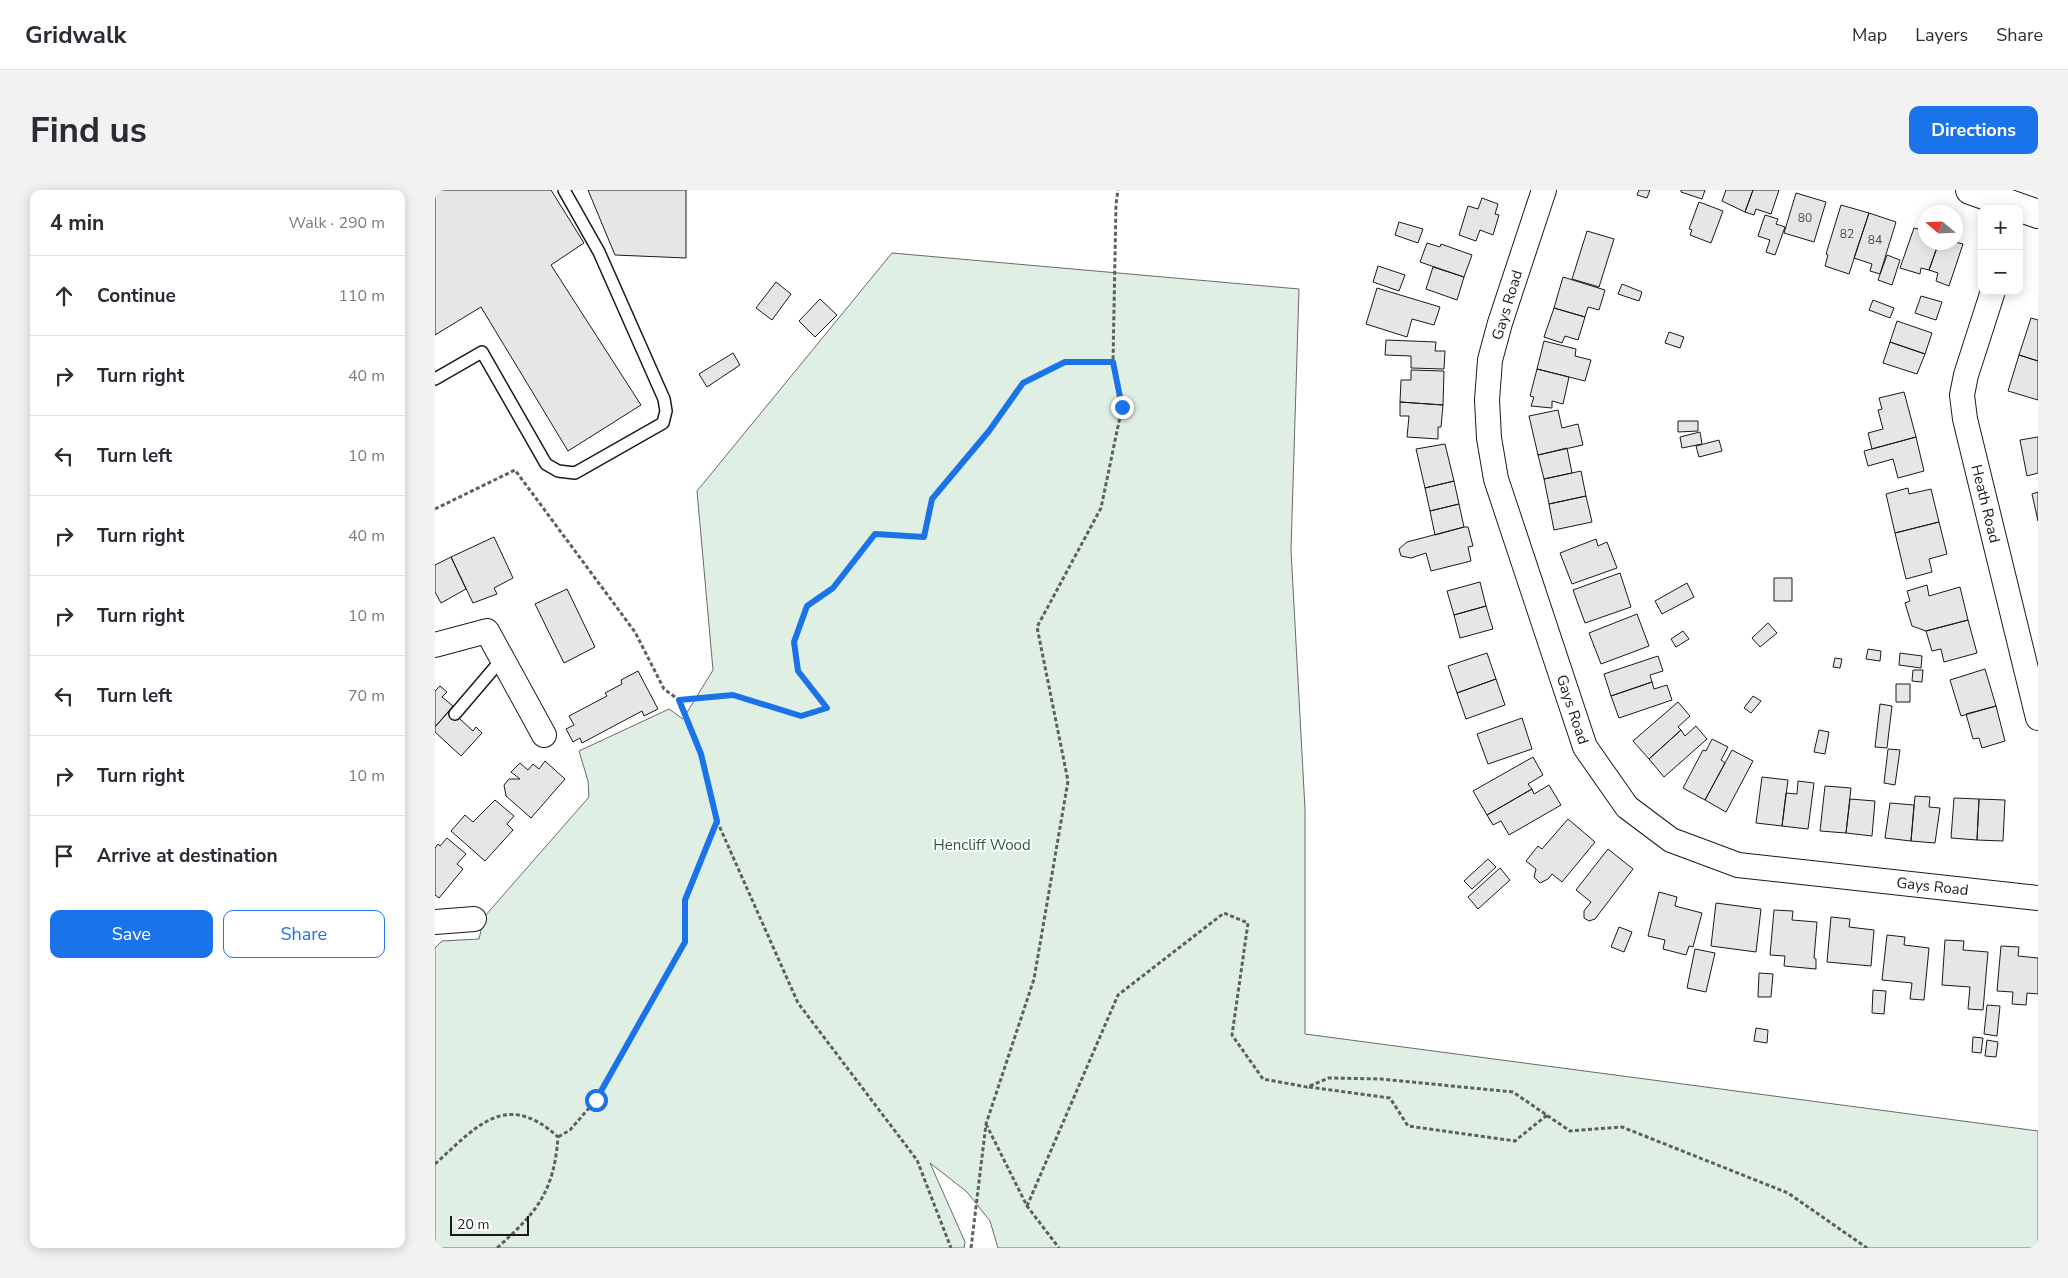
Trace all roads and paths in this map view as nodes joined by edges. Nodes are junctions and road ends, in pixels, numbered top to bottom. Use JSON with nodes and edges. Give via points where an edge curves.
{"nodes":[{"id":1,"x":564,"y":190,"type":"edge"},
{"id":2,"x":1118,"y":190,"type":"edge"},
{"id":3,"x":1544,"y":190,"type":"edge"},
{"id":4,"x":1970,"y":190,"type":"edge"},
{"id":5,"x":2026,"y":211,"type":"edge"},
{"id":6,"x":1992,"y":295,"type":"edge"},
{"id":7,"x":1113,"y":362,"type":"junction"},
{"id":8,"x":435,"y":379,"type":"edge"},
{"id":9,"x":435,"y":509,"type":"edge"},
{"id":10,"x":435,"y":645,"type":"edge"},
{"id":11,"x":502,"y":658,"type":"junction"},
{"id":12,"x":679,"y":700,"type":"junction"},
{"id":13,"x":455,"y":714,"type":"dead end"},
{"id":14,"x":2038,"y":718,"type":"edge"},
{"id":15,"x":544,"y":735,"type":"dead end"},
{"id":16,"x":717,"y":821,"type":"junction"},
{"id":17,"x":2038,"y":898,"type":"edge"},
{"id":18,"x":474,"y":919,"type":"dead end"},
{"id":19,"x":435,"y":922,"type":"edge"},
{"id":20,"x":1307,"y":1087,"type":"junction"},
{"id":21,"x":1547,"y":1115,"type":"junction"},
{"id":22,"x":986,"y":1124,"type":"junction"},
{"id":23,"x":558,"y":1136,"type":"junction"},
{"id":24,"x":435,"y":1164,"type":"edge"},
{"id":25,"x":1027,"y":1206,"type":"junction"},
{"id":26,"x":497,"y":1248,"type":"edge"},
{"id":27,"x":951,"y":1248,"type":"edge"},
{"id":28,"x":971,"y":1248,"type":"edge"},
{"id":29,"x":1059,"y":1248,"type":"edge"},
{"id":30,"x":1867,"y":1248,"type":"edge"}],
"edges":[{"from":1,"to":8,"type":"lane","via":[[599,252],[664,399],[663,423],[575,473],[558,471],[546,464],[482,352]]},
{"from":2,"to":7,"type":"path"},
{"from":3,"to":17,"type":"street","name":"Gays Road","via":[[1490,360],[1489,438],[1496,480],[1585,747],[1627,807],[1671,840],[1738,865]]},
{"from":4,"to":5,"type":"street"},
{"from":6,"to":14,"type":"street","name":"Heath Road","via":[[1962,396]]},
{"from":7,"to":12,"type":"path","via":[[1065,362],[1023,383],[989,431],[932,499],[924,537],[875,534],[833,588],[807,606],[794,642],[798,671],[827,708],[801,716],[733,695]]},
{"from":7,"to":22,"type":"path","via":[[1122,407],[1101,508],[1037,628],[1068,781],[1034,979]]},
{"from":9,"to":12,"type":"path","via":[[515,470],[635,632],[664,689]]},
{"from":10,"to":11,"type":"street","via":[[487,631]]},
{"from":11,"to":13,"type":"lane"},
{"from":11,"to":15,"type":"street"},
{"from":12,"to":16,"type":"path","via":[[701,754]]},
{"from":16,"to":23,"type":"path","via":[[685,900],[685,942],[596,1100],[570,1130]]},
{"from":16,"to":27,"type":"path","via":[[797,1003],[917,1160]]},
{"from":18,"to":19,"type":"street"},
{"from":20,"to":21,"type":"path","via":[[1329,1078],[1381,1079],[1513,1092]]},
{"from":20,"to":21,"type":"path","via":[[1390,1098],[1408,1126],[1515,1141]]},
{"from":20,"to":25,"type":"path","via":[[1263,1079],[1232,1035],[1248,922],[1224,913],[1118,995]]},
{"from":21,"to":30,"type":"path","via":[[1570,1130],[1622,1127],[1788,1193]]},
{"from":22,"to":25,"type":"path"},
{"from":22,"to":28,"type":"path"},
{"from":23,"to":24,"type":"path","via":[[543,1123],[507,1113],[477,1126]]},
{"from":23,"to":26,"type":"path","via":[[556,1164],[545,1194],[522,1226]]},
{"from":25,"to":29,"type":"path"}]}
